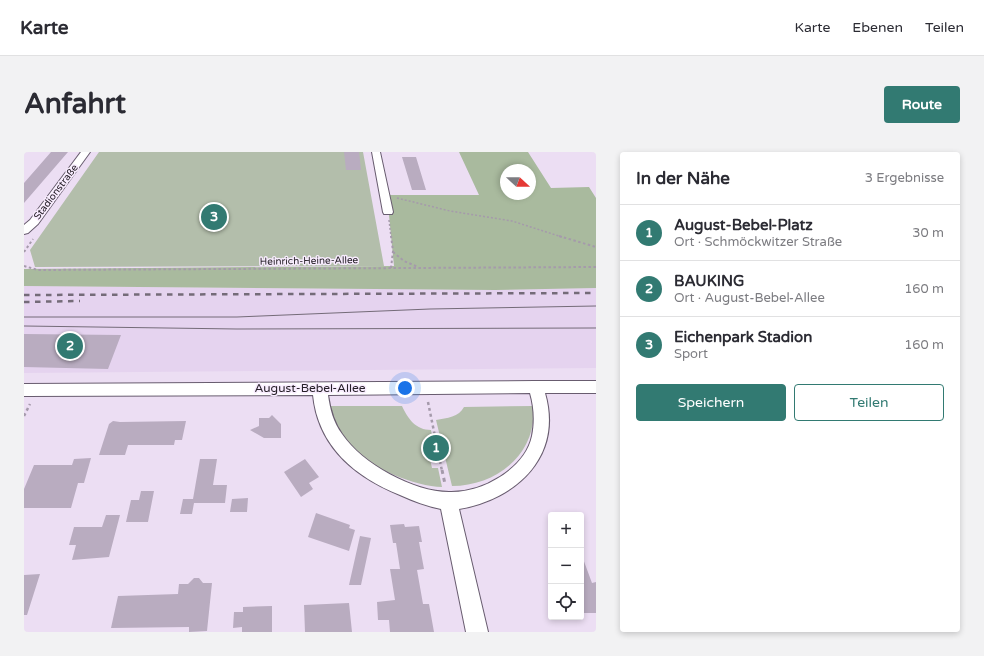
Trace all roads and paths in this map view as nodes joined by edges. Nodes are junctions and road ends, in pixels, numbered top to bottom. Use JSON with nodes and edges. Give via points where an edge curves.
{"nodes":[{"id":1,"x":86,"y":152,"type":"edge"},
{"id":2,"x":376,"y":152,"type":"edge"},
{"id":3,"x":384,"y":195,"type":"junction"},
{"id":4,"x":388,"y":212,"type":"joint"},
{"id":5,"x":24,"y":231,"type":"edge"},
{"id":6,"x":596,"y":247,"type":"edge"},
{"id":7,"x":393,"y":252,"type":"junction"},
{"id":8,"x":24,"y":266,"type":"edge"},
{"id":9,"x":596,"y":267,"type":"edge"},
{"id":10,"x":391,"y":268,"type":"junction"},
{"id":11,"x":419,"y":268,"type":"junction"},
{"id":12,"x":596,"y":386,"type":"edge"},
{"id":13,"x":536,"y":387,"type":"junction"},
{"id":14,"x":320,"y":389,"type":"junction"},
{"id":15,"x":24,"y":390,"type":"edge"},
{"id":16,"x":428,"y":402,"type":"dead end"},
{"id":17,"x":30,"y":404,"type":"dead end"},
{"id":18,"x":24,"y":416,"type":"edge"},
{"id":19,"x":448,"y":500,"type":"junction"},
{"id":20,"x":477,"y":632,"type":"edge"}],
"edges":[{"from":1,"to":5,"type":"street","name":"Stadionstraße","via":[[34,222]]},
{"from":2,"to":3,"type":"street"},
{"from":3,"to":4,"type":"street"},
{"from":3,"to":6,"type":"path","via":[[450,210],[512,220]]},
{"from":4,"to":7,"type":"path"},
{"from":7,"to":10,"type":"path"},
{"from":7,"to":11,"type":"path"},
{"from":8,"to":10,"type":"path","name":"Heinrich-Heine-Allee","via":[[38,270]]},
{"from":9,"to":11,"type":"path","name":"Heinrich-Heine-Allee"},
{"from":10,"to":11,"type":"path","name":"Heinrich-Heine-Allee"},
{"from":12,"to":13,"type":"street","name":"August-Bebel-Allee"},
{"from":13,"to":14,"type":"street","name":"August-Bebel-Allee"},
{"from":13,"to":19,"type":"street","via":[[541,402],[542,424],[535,452],[527,464],[517,475],[489,491],[469,498]]},
{"from":14,"to":15,"type":"street","name":"August-Bebel-Allee"},
{"from":14,"to":19,"type":"street","via":[[321,410],[330,430],[353,460],[379,477],[403,488],[430,498]]},
{"from":16,"to":19,"type":"path"},
{"from":17,"to":18,"type":"path"},
{"from":19,"to":20,"type":"street"}]}
